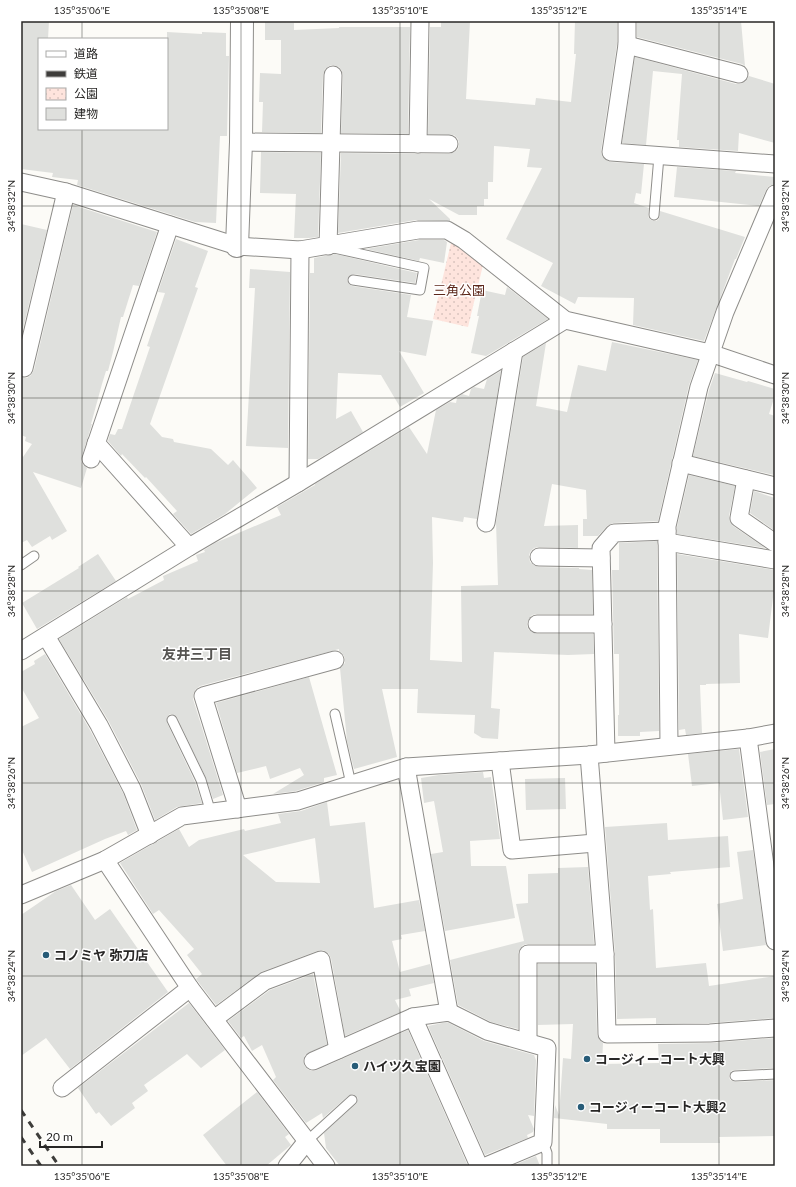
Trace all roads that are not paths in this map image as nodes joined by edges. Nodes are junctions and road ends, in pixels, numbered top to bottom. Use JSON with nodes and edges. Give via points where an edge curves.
{"nodes":[{"id":1,"x":242,"y":21,"type":"edge"},
{"id":2,"x":420,"y":21,"type":"edge"},
{"id":3,"x":627,"y":21,"type":"edge"},
{"id":4,"x":627,"y":45,"type":"junction"},
{"id":5,"x":739,"y":74,"type":"dead end"},
{"id":6,"x":333,"y":75,"type":"dead end"},
{"id":7,"x":241,"y":142,"type":"junction"},
{"id":8,"x":331,"y":143,"type":"junction"},
{"id":9,"x":418,"y":144,"type":"junction"},
{"id":10,"x":449,"y":144,"type":"dead end"},
{"id":11,"x":659,"y":156,"type":"junction"},
{"id":12,"x":775,"y":164,"type":"edge"},
{"id":13,"x":21,"y":182,"type":"edge"},
{"id":14,"x":66,"y":192,"type":"junction"},
{"id":15,"x":775,"y":194,"type":"edge"},
{"id":16,"x":654,"y":215,"type":"dead end"},
{"id":17,"x":170,"y":225,"type":"junction"},
{"id":18,"x":237,"y":246,"type":"junction"},
{"id":19,"x":328,"y":246,"type":"junction"},
{"id":20,"x":300,"y":250,"type":"junction"},
{"id":21,"x":353,"y":280,"type":"dead end"},
{"id":22,"x":566,"y":320,"type":"junction"},
{"id":23,"x":514,"y":351,"type":"junction"},
{"id":24,"x":710,"y":353,"type":"junction"},
{"id":25,"x":21,"y":367,"type":"edge"},
{"id":26,"x":775,"y":375,"type":"edge"},
{"id":27,"x":682,"y":463,"type":"junction"},
{"id":28,"x":746,"y":479,"type":"junction"},
{"id":29,"x":298,"y":483,"type":"junction"},
{"id":30,"x":775,"y":486,"type":"edge"},
{"id":31,"x":486,"y":523,"type":"dead end"},
{"id":32,"x":668,"y":537,"type":"junction"},
{"id":33,"x":775,"y":543,"type":"edge"},
{"id":34,"x":189,"y":548,"type":"junction"},
{"id":35,"x":34,"y":556,"type":"dead end"},
{"id":36,"x":539,"y":557,"type":"dead end"},
{"id":37,"x":601,"y":558,"type":"junction"},
{"id":38,"x":775,"y":560,"type":"edge"},
{"id":39,"x":21,"y":564,"type":"edge"},
{"id":40,"x":536,"y":624,"type":"dead end"},
{"id":41,"x":603,"y":624,"type":"junction"},
{"id":42,"x":46,"y":636,"type":"junction"},
{"id":43,"x":21,"y":651,"type":"edge"},
{"id":44,"x":335,"y":660,"type":"dead end"},
{"id":45,"x":335,"y":714,"type":"dead end"},
{"id":46,"x":172,"y":720,"type":"dead end"},
{"id":47,"x":775,"y":734,"type":"edge"},
{"id":48,"x":748,"y":738,"type":"junction"},
{"id":49,"x":670,"y":746,"type":"junction"},
{"id":50,"x":606,"y":753,"type":"junction"},
{"id":51,"x":589,"y":755,"type":"junction"},
{"id":52,"x":500,"y":761,"type":"junction"},
{"id":53,"x":406,"y":767,"type":"junction"},
{"id":54,"x":351,"y":784,"type":"junction"},
{"id":55,"x":238,"y":809,"type":"junction"},
{"id":56,"x":211,"y":813,"type":"junction"},
{"id":57,"x":150,"y":835,"type":"junction"},
{"id":58,"x":595,"y":843,"type":"junction"},
{"id":59,"x":105,"y":860,"type":"junction"},
{"id":60,"x":22,"y":891,"type":"edge"},
{"id":61,"x":775,"y":941,"type":"edge"},
{"id":62,"x":605,"y":954,"type":"junction"},
{"id":63,"x":190,"y":988,"type":"junction"},
{"id":64,"x":449,"y":1012,"type":"junction"},
{"id":65,"x":413,"y":1017,"type":"junction"},
{"id":66,"x":214,"y":1019,"type":"junction"},
{"id":67,"x":775,"y":1028,"type":"edge"},
{"id":68,"x":528,"y":1042,"type":"junction"},
{"id":69,"x":338,"y":1050,"type":"junction"},
{"id":70,"x":313,"y":1061,"type":"dead end"},
{"id":71,"x":775,"y":1074,"type":"edge"},
{"id":72,"x":735,"y":1076,"type":"dead end"},
{"id":73,"x":62,"y":1088,"type":"dead end"},
{"id":74,"x":352,"y":1100,"type":"dead end"},
{"id":75,"x":307,"y":1141,"type":"junction"},
{"id":76,"x":543,"y":1142,"type":"junction"},
{"id":77,"x":287,"y":1166,"type":"edge"},
{"id":78,"x":326,"y":1166,"type":"edge"},
{"id":79,"x":479,"y":1166,"type":"edge"},
{"id":80,"x":486,"y":1166,"type":"edge"},
{"id":81,"x":547,"y":1166,"type":"edge"}],
"edges":[{"from":1,"to":7,"type":"street"},
{"from":2,"to":9,"type":"street"},
{"from":3,"to":4,"type":"street"},
{"from":4,"to":5,"type":"street"},
{"from":4,"to":11,"type":"street","via":[[611,152]]},
{"from":6,"to":8,"type":"street"},
{"from":7,"to":8,"type":"street"},
{"from":7,"to":18,"type":"street"},
{"from":8,"to":9,"type":"street"},
{"from":8,"to":19,"type":"street"},
{"from":9,"to":10,"type":"street"},
{"from":11,"to":12,"type":"street"},
{"from":11,"to":16,"type":"lane"},
{"from":13,"to":14,"type":"street"},
{"from":14,"to":17,"type":"street"},
{"from":14,"to":25,"type":"street","via":[[24,368]]},
{"from":15,"to":24,"type":"street"},
{"from":17,"to":18,"type":"street"},
{"from":17,"to":34,"type":"street","via":[[93,451]]},
{"from":18,"to":20,"type":"street"},
{"from":19,"to":20,"type":"street"},
{"from":19,"to":21,"type":"lane","via":[[424,268],[420,290]]},
{"from":19,"to":22,"type":"street","via":[[418,230],[447,230],[464,240]]},
{"from":20,"to":29,"type":"street"},
{"from":22,"to":23,"type":"street"},
{"from":22,"to":24,"type":"street"},
{"from":23,"to":29,"type":"street"},
{"from":23,"to":31,"type":"street"},
{"from":24,"to":26,"type":"street"},
{"from":24,"to":27,"type":"street","via":[[699,387]]},
{"from":27,"to":28,"type":"street"},
{"from":27,"to":32,"type":"street","via":[[667,526]]},
{"from":28,"to":30,"type":"street"},
{"from":28,"to":33,"type":"street","via":[[739,518]]},
{"from":29,"to":34,"type":"street"},
{"from":32,"to":37,"type":"street","via":[[614,533],[601,548]]},
{"from":32,"to":38,"type":"street"},
{"from":32,"to":49,"type":"street"},
{"from":34,"to":42,"type":"street"},
{"from":35,"to":39,"type":"lane"},
{"from":36,"to":37,"type":"street"},
{"from":37,"to":41,"type":"street"},
{"from":40,"to":41,"type":"street"},
{"from":41,"to":50,"type":"street"},
{"from":42,"to":43,"type":"street"},
{"from":42,"to":57,"type":"street","via":[[132,789]]},
{"from":44,"to":55,"type":"street","via":[[203,696]]},
{"from":45,"to":54,"type":"lane"},
{"from":46,"to":56,"type":"lane","via":[[200,780]]},
{"from":47,"to":48,"type":"street"},
{"from":48,"to":49,"type":"street"},
{"from":48,"to":61,"type":"street"},
{"from":49,"to":50,"type":"street"},
{"from":50,"to":51,"type":"street"},
{"from":51,"to":52,"type":"street"},
{"from":51,"to":58,"type":"street"},
{"from":52,"to":53,"type":"street"},
{"from":52,"to":58,"type":"street","via":[[512,850]]},
{"from":53,"to":54,"type":"street"},
{"from":53,"to":64,"type":"street"},
{"from":54,"to":55,"type":"street","via":[[298,800]]},
{"from":55,"to":56,"type":"street"},
{"from":56,"to":57,"type":"street","via":[[182,816]]},
{"from":57,"to":59,"type":"street"},
{"from":58,"to":62,"type":"street"},
{"from":59,"to":60,"type":"street"},
{"from":59,"to":63,"type":"street"},
{"from":62,"to":67,"type":"street","via":[[607,1034],[710,1033]]},
{"from":62,"to":68,"type":"street","via":[[528,954]]},
{"from":63,"to":66,"type":"street"},
{"from":63,"to":73,"type":"street"},
{"from":64,"to":65,"type":"street"},
{"from":64,"to":68,"type":"street","via":[[487,1031]]},
{"from":65,"to":69,"type":"street"},
{"from":65,"to":79,"type":"street"},
{"from":66,"to":69,"type":"street","via":[[265,981],[321,960]]},
{"from":66,"to":75,"type":"street"},
{"from":68,"to":76,"type":"street","via":[[547,1048]]},
{"from":69,"to":70,"type":"street"},
{"from":71,"to":72,"type":"lane"},
{"from":74,"to":75,"type":"lane"},
{"from":75,"to":77,"type":"street"},
{"from":75,"to":78,"type":"street"},
{"from":76,"to":80,"type":"street"},
{"from":76,"to":81,"type":"lane","via":[[547,1153]]}]}
